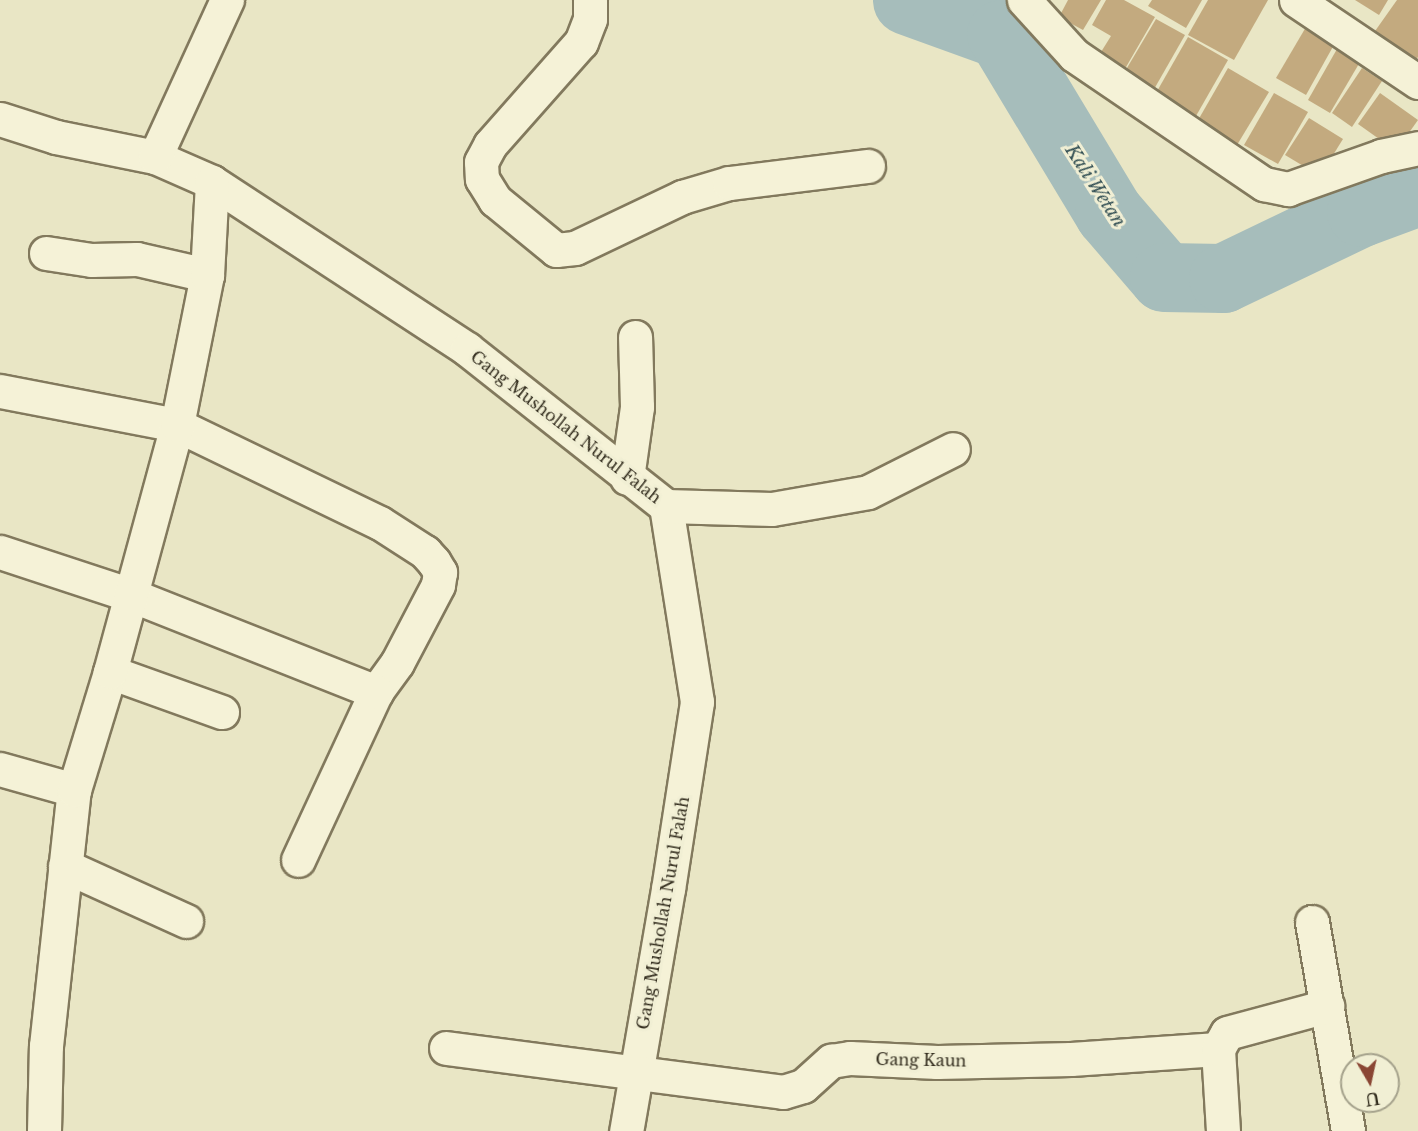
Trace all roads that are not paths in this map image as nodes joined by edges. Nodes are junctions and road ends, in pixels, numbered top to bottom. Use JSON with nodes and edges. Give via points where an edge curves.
{"nodes":[{"id":1,"x":227,"y":0,"type":"edge"},
{"id":2,"x":590,"y":0,"type":"edge"},
{"id":3,"x":1023,"y":0,"type":"edge"},
{"id":4,"x":1296,"y":0,"type":"edge"},
{"id":5,"x":1418,"y":82,"type":"edge"},
{"id":6,"x":0,"y":119,"type":"edge"},
{"id":7,"x":1418,"y":148,"type":"edge"},
{"id":8,"x":155,"y":157,"type":"junction"},
{"id":9,"x":868,"y":166,"type":"dead end"},
{"id":10,"x":212,"y":182,"type":"junction"},
{"id":11,"x":46,"y":253,"type":"dead end"},
{"id":12,"x":207,"y":275,"type":"junction"},
{"id":13,"x":635,"y":337,"type":"dead end"},
{"id":14,"x":0,"y":391,"type":"edge"},
{"id":15,"x":177,"y":425,"type":"junction"},
{"id":16,"x":953,"y":449,"type":"dead end"},
{"id":17,"x":627,"y":478,"type":"junction"},
{"id":18,"x":666,"y":506,"type":"junction"},
{"id":19,"x":0,"y":552,"type":"edge"},
{"id":20,"x":131,"y":595,"type":"junction"},
{"id":21,"x":110,"y":672,"type":"junction"},
{"id":22,"x":376,"y":692,"type":"junction"},
{"id":23,"x":222,"y":712,"type":"dead end"},
{"id":24,"x":0,"y":769,"type":"edge"},
{"id":25,"x":74,"y":790,"type":"junction"},
{"id":26,"x":298,"y":860,"type":"dead end"},
{"id":27,"x":65,"y":866,"type":"junction"},
{"id":28,"x":186,"y":921,"type":"dead end"},
{"id":29,"x":1312,"y":922,"type":"dead end"},
{"id":30,"x":1327,"y":1006,"type":"junction"},
{"id":31,"x":446,"y":1048,"type":"dead end"},
{"id":32,"x":1218,"y":1049,"type":"junction"},
{"id":33,"x":636,"y":1073,"type":"junction"},
{"id":34,"x":44,"y":1131,"type":"edge"},
{"id":35,"x":626,"y":1131,"type":"edge"},
{"id":36,"x":1223,"y":1131,"type":"edge"},
{"id":37,"x":1348,"y":1131,"type":"edge"}],
"edges":[{"from":1,"to":8,"type":"street"},
{"from":2,"to":9,"type":"street","via":[[590,19],[581,42],[490,145],[481,162],[482,179],[495,200],[555,250],[575,248],[682,197],[729,183]]},
{"from":3,"to":7,"type":"street","via":[[1074,55],[1263,184],[1288,189],[1381,156]]},
{"from":4,"to":5,"type":"street"},
{"from":6,"to":8,"type":"street","name":"Gang Mushollah Nurul Falah","via":[[56,137]]},
{"from":8,"to":10,"type":"street","name":"Gang Mushollah Nurul Falah"},
{"from":10,"to":12,"type":"street"},
{"from":10,"to":17,"type":"street","name":"Gang Mushollah Nurul Falah","via":[[467,349]]},
{"from":11,"to":12,"type":"street","via":[[91,260],[137,259]]},
{"from":12,"to":15,"type":"street"},
{"from":13,"to":17,"type":"street","via":[[637,407]]},
{"from":14,"to":15,"type":"street"},
{"from":15,"to":20,"type":"street"},
{"from":15,"to":22,"type":"street","via":[[380,523],[434,562],[440,572],[438,585],[397,663]]},
{"from":16,"to":18,"type":"street","via":[[868,492],[772,509]]},
{"from":17,"to":18,"type":"street","name":"Gang Mushollah Nurul Falah"},
{"from":18,"to":33,"type":"street","name":"Gang Mushollah Nurul Falah","via":[[697,702]]},
{"from":19,"to":20,"type":"street"},
{"from":20,"to":21,"type":"street"},
{"from":20,"to":22,"type":"street"},
{"from":21,"to":23,"type":"street"},
{"from":21,"to":25,"type":"street"},
{"from":22,"to":26,"type":"street"},
{"from":24,"to":25,"type":"street"},
{"from":25,"to":27,"type":"street"},
{"from":27,"to":28,"type":"street"},
{"from":27,"to":34,"type":"street","via":[[46,1046]]},
{"from":29,"to":30,"type":"street"},
{"from":30,"to":32,"type":"street","via":[[1227,1033]]},
{"from":30,"to":37,"type":"street"},
{"from":31,"to":33,"type":"street","name":"Gang Kaun"},
{"from":32,"to":33,"type":"street","name":"Gang Kaun","via":[[1071,1059],[937,1062],[850,1058],[831,1061],[803,1086],[783,1092]]},
{"from":32,"to":36,"type":"street"},
{"from":33,"to":35,"type":"street","name":"Gang Mushollah Nurul Falah"}]}
